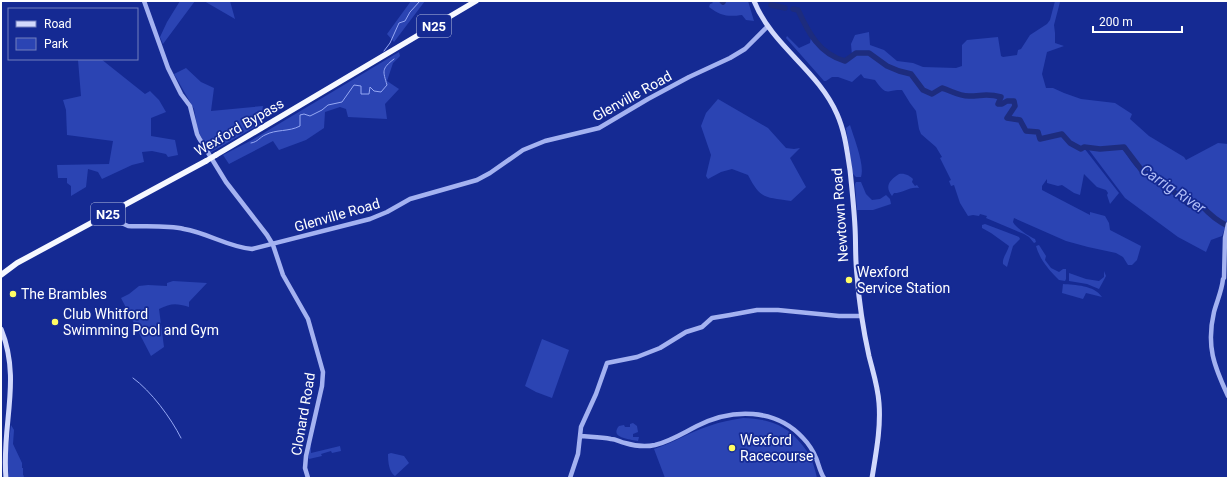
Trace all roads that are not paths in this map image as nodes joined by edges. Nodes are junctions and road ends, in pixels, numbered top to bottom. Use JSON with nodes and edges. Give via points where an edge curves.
{"nodes":[{"id":1,"x":144,"y":1,"type":"edge"},
{"id":2,"x":476,"y":1,"type":"edge"},
{"id":3,"x":754,"y":1,"type":"edge"},
{"id":4,"x":767,"y":27,"type":"junction"},
{"id":5,"x":111,"y":213,"type":"junction"},
{"id":6,"x":1227,"y":226,"type":"edge"},
{"id":7,"x":273,"y":244,"type":"junction"},
{"id":8,"x":9,"y":268,"type":"junction"},
{"id":9,"x":1,"y":269,"type":"edge"},
{"id":10,"x":1,"y":275,"type":"edge"},
{"id":11,"x":862,"y":316,"type":"junction"},
{"id":12,"x":1,"y":329,"type":"edge"},
{"id":13,"x":1228,"y":396,"type":"edge"},
{"id":14,"x":580,"y":436,"type":"junction"},
{"id":15,"x":6,"y":478,"type":"edge"},
{"id":16,"x":308,"y":478,"type":"edge"},
{"id":17,"x":570,"y":478,"type":"edge"},
{"id":18,"x":824,"y":478,"type":"edge"},
{"id":19,"x":872,"y":478,"type":"edge"}],
"edges":[{"from":1,"to":7,"type":"street","name":"Clonard Road","via":[[168,68],[190,106],[199,138],[226,182]]},
{"from":2,"to":5,"type":"highway","name":"Wexford Bypass","number":"N25","bridge":true,"via":[[206,161]]},
{"from":3,"to":4,"type":"main road","name":"Newtown Road"},
{"from":4,"to":7,"type":"street","name":"Glenville Road","via":[[745,49],[648,99],[599,128],[531,146],[476,180],[410,199],[381,215]]},
{"from":4,"to":11,"type":"main road","name":"Newtown Road","via":[[820,85],[841,124],[851,180]]},
{"from":5,"to":7,"type":"street","name":"Glenville Road","via":[[120,223],[128,226],[184,228],[252,249]]},
{"from":5,"to":8,"type":"highway","name":"Wexford Bypass","number":"N25"},
{"from":6,"to":13,"type":"street","via":[[1224,278],[1212,320],[1210,341],[1212,355]]},
{"from":7,"to":16,"type":"street","name":"Clonard Road","via":[[283,276],[308,319],[323,372],[306,456],[305,468]]},
{"from":8,"to":9,"type":"highway","name":"Wexford Bypass","number":"N25"},
{"from":8,"to":10,"type":"highway","name":"Wexford Bypass","number":"N25"},
{"from":11,"to":14,"type":"street","via":[[757,310],[712,318],[702,327],[686,332],[660,348],[607,363]]},
{"from":11,"to":19,"type":"main road","name":"Newtown Road","via":[[879,402],[877,448]]},
{"from":12,"to":15,"type":"main road","via":[[8,347],[11,369],[5,454]]},
{"from":14,"to":17,"type":"street","via":[[578,454]]},
{"from":14,"to":18,"type":"street","via":[[612,439],[642,446],[654,445],[672,440],[706,422],[728,415],[761,414],[789,425],[805,439],[816,456]]}]}
